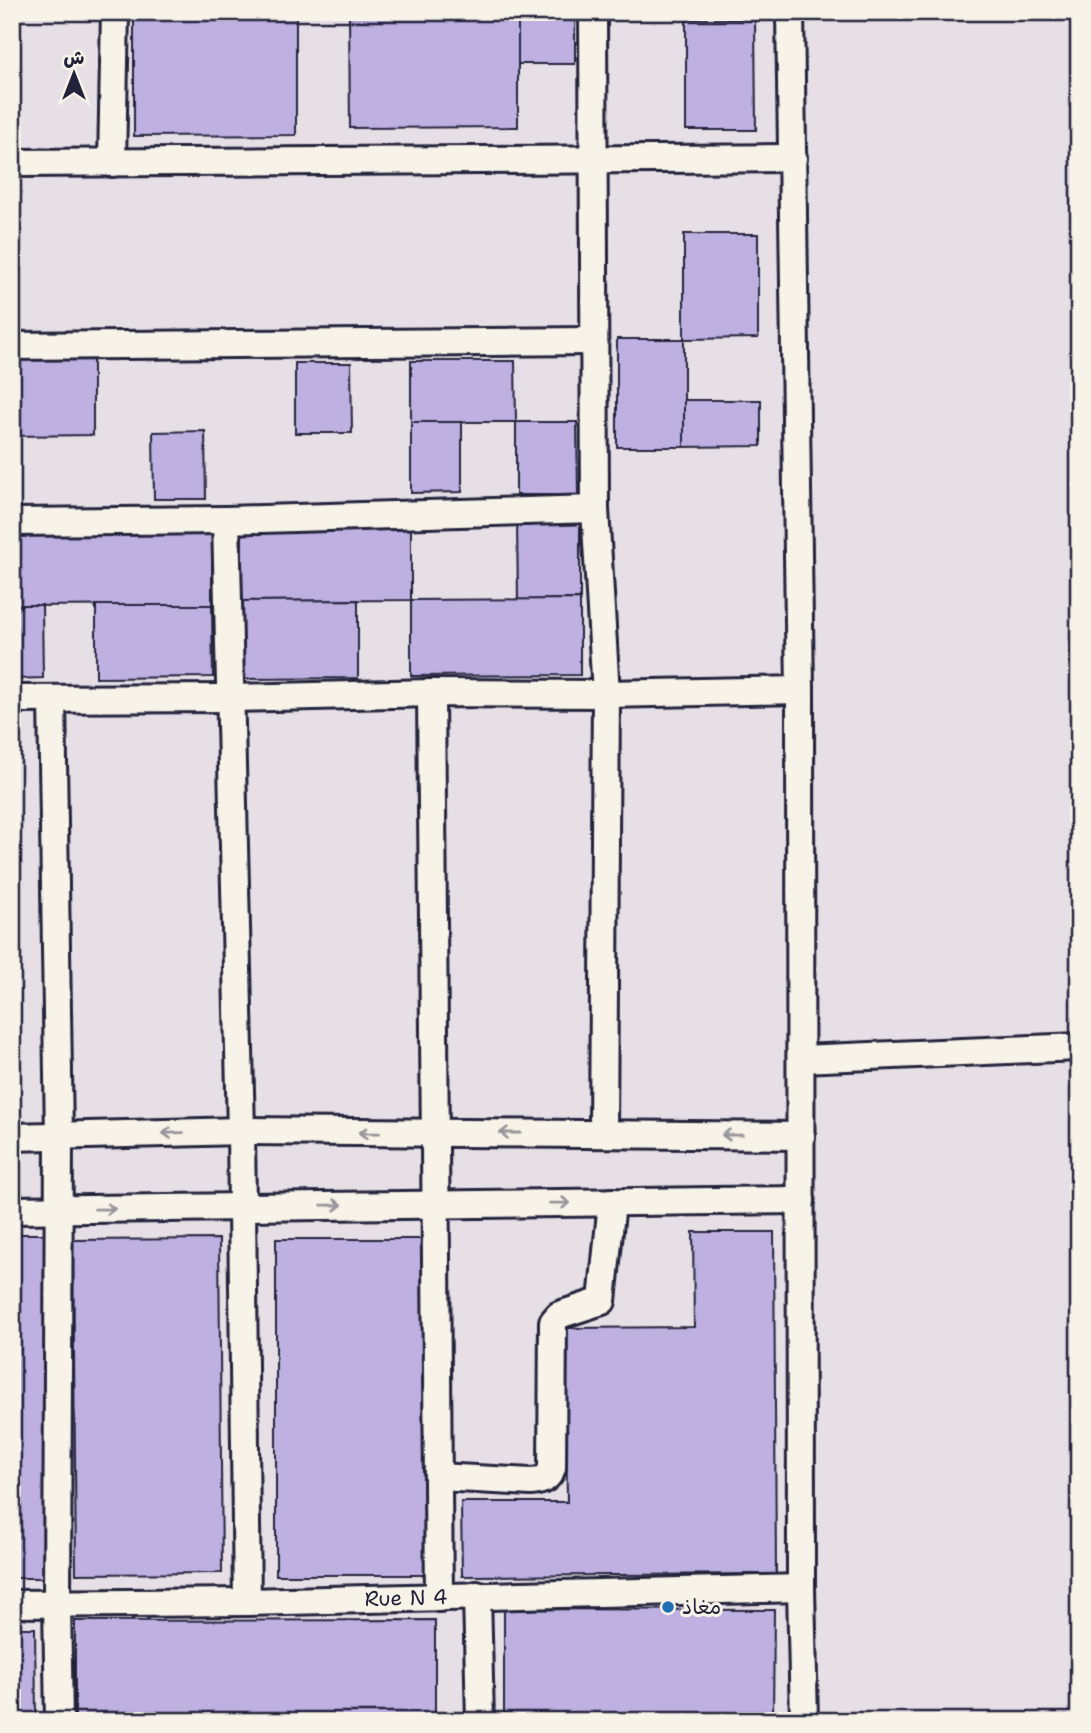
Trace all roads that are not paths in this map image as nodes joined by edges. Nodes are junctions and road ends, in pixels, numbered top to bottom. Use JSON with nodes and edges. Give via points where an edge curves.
{"nodes":[{"id":1,"x":115,"y":12,"type":"edge"},
{"id":2,"x":593,"y":12,"type":"edge"},
{"id":3,"x":790,"y":12,"type":"edge"},
{"id":4,"x":793,"y":158,"type":"junction"},
{"id":5,"x":593,"y":160,"type":"junction"},
{"id":6,"x":12,"y":163,"type":"edge"},
{"id":7,"x":112,"y":163,"type":"junction"},
{"id":8,"x":594,"y":341,"type":"junction"},
{"id":9,"x":12,"y":346,"type":"edge"},
{"id":10,"x":595,"y":509,"type":"junction"},
{"id":11,"x":226,"y":520,"type":"junction"},
{"id":12,"x":12,"y":522,"type":"edge"},
{"id":13,"x":800,"y":690,"type":"junction"},
{"id":14,"x":431,"y":693,"type":"junction"},
{"id":15,"x":606,"y":694,"type":"junction"},
{"id":16,"x":232,"y":698,"type":"junction"},
{"id":17,"x":12,"y":699,"type":"edge"},
{"id":18,"x":52,"y":699,"type":"junction"},
{"id":19,"x":1079,"y":1047,"type":"edge"},
{"id":20,"x":801,"y":1059,"type":"junction"},
{"id":21,"x":241,"y":1131,"type":"junction"},
{"id":22,"x":437,"y":1133,"type":"junction"},
{"id":23,"x":603,"y":1133,"type":"junction"},
{"id":24,"x":59,"y":1136,"type":"junction"},
{"id":25,"x":801,"y":1136,"type":"junction"},
{"id":26,"x":12,"y":1137,"type":"edge"},
{"id":27,"x":801,"y":1200,"type":"junction"},
{"id":28,"x":612,"y":1202,"type":"junction"},
{"id":29,"x":437,"y":1204,"type":"junction"},
{"id":30,"x":243,"y":1206,"type":"junction"},
{"id":31,"x":60,"y":1209,"type":"junction"},
{"id":32,"x":12,"y":1210,"type":"edge"},
{"id":33,"x":438,"y":1477,"type":"junction"},
{"id":34,"x":801,"y":1588,"type":"junction"},
{"id":35,"x":477,"y":1595,"type":"junction"},
{"id":36,"x":439,"y":1598,"type":"junction"},
{"id":37,"x":247,"y":1602,"type":"junction"},
{"id":38,"x":57,"y":1603,"type":"junction"},
{"id":39,"x":12,"y":1604,"type":"edge"},
{"id":40,"x":59,"y":1721,"type":"edge"},
{"id":41,"x":480,"y":1721,"type":"edge"},
{"id":42,"x":804,"y":1721,"type":"edge"}],
"edges":[{"from":1,"to":7,"type":"street"},
{"from":2,"to":5,"type":"street"},
{"from":3,"to":4,"type":"street"},
{"from":4,"to":5,"type":"street"},
{"from":4,"to":13,"type":"street"},
{"from":5,"to":7,"type":"street"},
{"from":5,"to":8,"type":"street"},
{"from":6,"to":7,"type":"street"},
{"from":8,"to":9,"type":"street"},
{"from":8,"to":10,"type":"street"},
{"from":10,"to":11,"type":"street"},
{"from":10,"to":15,"type":"street"},
{"from":11,"to":12,"type":"street"},
{"from":11,"to":16,"type":"street"},
{"from":13,"to":15,"type":"street"},
{"from":13,"to":20,"type":"street"},
{"from":14,"to":15,"type":"street"},
{"from":14,"to":16,"type":"street"},
{"from":14,"to":22,"type":"street"},
{"from":15,"to":23,"type":"street"},
{"from":16,"to":18,"type":"street"},
{"from":16,"to":21,"type":"street"},
{"from":17,"to":18,"type":"street"},
{"from":18,"to":24,"type":"street"},
{"from":19,"to":20,"type":"street"},
{"from":20,"to":25,"type":"street"},
{"from":22,"to":21,"type":"street","one_way":true},
{"from":21,"to":24,"type":"street","one_way":true},
{"from":21,"to":30,"type":"street"},
{"from":23,"to":22,"type":"street","one_way":true},
{"from":22,"to":29,"type":"street"},
{"from":25,"to":23,"type":"street","one_way":true},
{"from":24,"to":26,"type":"street"},
{"from":24,"to":31,"type":"street"},
{"from":25,"to":27,"type":"street"},
{"from":27,"to":28,"type":"street"},
{"from":27,"to":34,"type":"street"},
{"from":29,"to":28,"type":"street","one_way":true},
{"from":28,"to":33,"type":"street","via":[[602,1301],[559,1315],[553,1322],[549,1476],[531,1482]]},
{"from":30,"to":29,"type":"street","one_way":true},
{"from":29,"to":33,"type":"street"},
{"from":31,"to":30,"type":"street","one_way":true},
{"from":30,"to":37,"type":"street"},
{"from":31,"to":32,"type":"street"},
{"from":31,"to":38,"type":"street"},
{"from":33,"to":36,"type":"street"},
{"from":34,"to":35,"type":"street","name":"Rue N 4"},
{"from":34,"to":42,"type":"street"},
{"from":35,"to":36,"type":"street","name":"Rue N 4"},
{"from":35,"to":41,"type":"street"},
{"from":36,"to":37,"type":"street","name":"Rue N 4"},
{"from":37,"to":38,"type":"street","name":"Rue N 4"},
{"from":38,"to":39,"type":"street","name":"Rue N 4"},
{"from":38,"to":40,"type":"street"}]}
